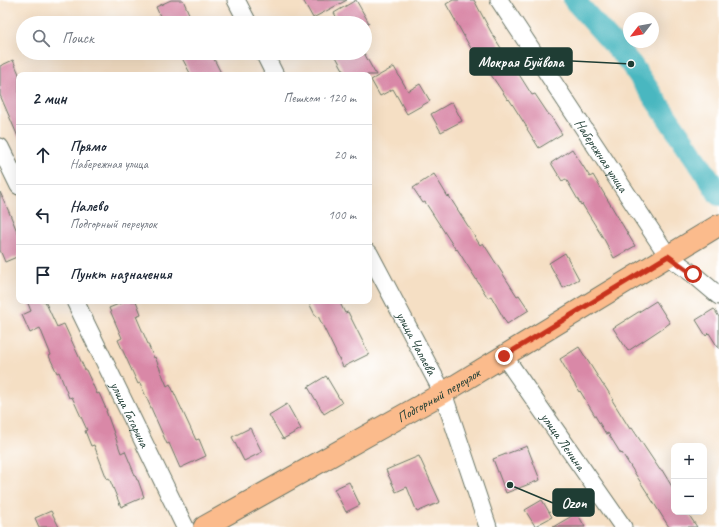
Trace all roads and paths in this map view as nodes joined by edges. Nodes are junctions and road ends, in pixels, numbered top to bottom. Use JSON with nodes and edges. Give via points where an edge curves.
{"nodes":[{"id":1,"x":236,"y":0,"type":"edge"},
{"id":2,"x":499,"y":0,"type":"edge"},
{"id":3,"x":244,"y":16,"type":"edge"},
{"id":4,"x":268,"y":60,"type":"edge"},
{"id":5,"x":274,"y":72,"type":"edge"},
{"id":6,"x":0,"y":147,"type":"edge"},
{"id":7,"x":16,"y":180,"type":"edge"},
{"id":8,"x":719,"y":225,"type":"edge"},
{"id":9,"x":668,"y":256,"type":"junction"},
{"id":10,"x":372,"y":259,"type":"edge"},
{"id":11,"x":719,"y":296,"type":"edge"},
{"id":12,"x":76,"y":304,"type":"edge"},
{"id":13,"x":504,"y":356,"type":"junction"},
{"id":14,"x":443,"y":393,"type":"junction"},
{"id":15,"x":185,"y":527,"type":"edge"},
{"id":16,"x":204,"y":527,"type":"edge"},
{"id":17,"x":488,"y":527,"type":"edge"},
{"id":18,"x":623,"y":527,"type":"edge"}],
"edges":[{"from":1,"to":3,"type":"street"},
{"from":2,"to":9,"type":"street","name":"Набережная улица"},
{"from":4,"to":5,"type":"street"},
{"from":6,"to":7,"type":"street"},
{"from":8,"to":9,"type":"main road","name":"Подгорный переулок"},
{"from":9,"to":11,"type":"street","name":"Набережная улица"},
{"from":9,"to":13,"type":"main road","name":"Подгорный переулок"},
{"from":10,"to":14,"type":"street","name":"улица Чапаева"},
{"from":12,"to":15,"type":"street","name":"улица Гагарина"},
{"from":13,"to":14,"type":"main road","name":"Подгорный переулок"},
{"from":13,"to":18,"type":"street","name":"улица Ленина"},
{"from":14,"to":16,"type":"main road","name":"Подгорный переулок"},
{"from":14,"to":17,"type":"street","name":"улица Чапаева"}]}
